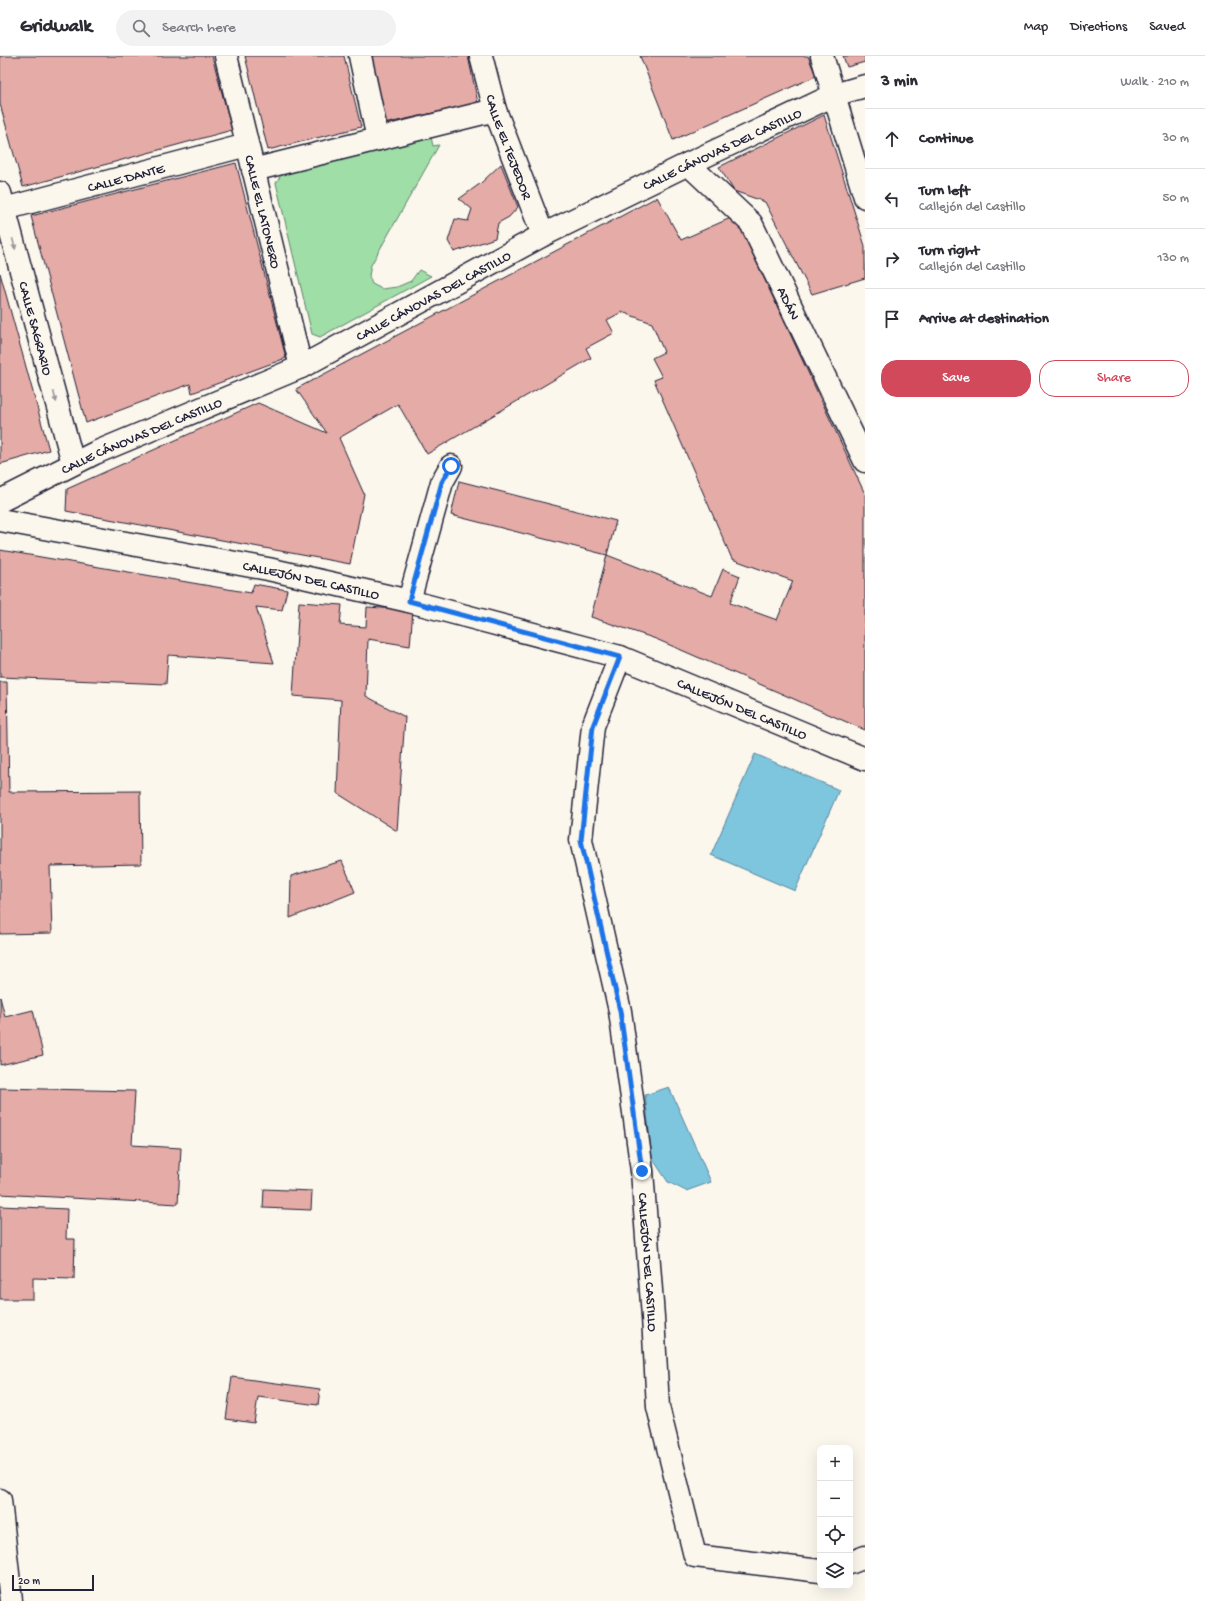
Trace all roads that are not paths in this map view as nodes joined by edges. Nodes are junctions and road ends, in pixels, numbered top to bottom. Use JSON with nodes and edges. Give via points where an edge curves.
{"nodes":[{"id":1,"x":226,"y":56,"type":"edge"},
{"id":2,"x":360,"y":56,"type":"edge"},
{"id":3,"x":481,"y":56,"type":"edge"},
{"id":4,"x":822,"y":56,"type":"edge"},
{"id":5,"x":865,"y":86,"type":"edge"},
{"id":6,"x":834,"y":95,"type":"junction"},
{"id":7,"x":494,"y":110,"type":"junction"},
{"id":8,"x":378,"y":139,"type":"junction"},
{"id":9,"x":247,"y":145,"type":"junction"},
{"id":10,"x":688,"y":164,"type":"junction"},
{"id":11,"x":253,"y":170,"type":"junction"},
{"id":12,"x":865,"y":197,"type":"edge"},
{"id":13,"x":2,"y":201,"type":"edge"},
{"id":14,"x":543,"y":235,"type":"junction"},
{"id":15,"x":301,"y":367,"type":"junction"},
{"id":16,"x":865,"y":461,"type":"edge"},
{"id":17,"x":72,"y":464,"type":"junction"},
{"id":18,"x":451,"y":466,"type":"dead end"},
{"id":19,"x":0,"y":501,"type":"edge"},
{"id":20,"x":0,"y":520,"type":"edge"},
{"id":21,"x":409,"y":601,"type":"junction"},
{"id":22,"x":620,"y":657,"type":"junction"},
{"id":23,"x":865,"y":759,"type":"edge"},
{"id":24,"x":0,"y":1500,"type":"edge"},
{"id":25,"x":865,"y":1558,"type":"edge"},
{"id":26,"x":853,"y":1562,"type":"edge"},
{"id":27,"x":817,"y":1571,"type":"edge"},
{"id":28,"x":11,"y":1601,"type":"edge"}],
"edges":[{"from":1,"to":9,"type":"street","name":"CALLE EL LATONERO"},
{"from":2,"to":8,"type":"street"},
{"from":3,"to":7,"type":"street","name":"CALLE EL TEJEDOR"},
{"from":4,"to":6,"type":"street"},
{"from":5,"to":6,"type":"street","name":"CALLE CÁNOVAS DEL CASTILLO"},
{"from":6,"to":10,"type":"street","name":"CALLE CÁNOVAS DEL CASTILLO"},
{"from":6,"to":12,"type":"street"},
{"from":7,"to":8,"type":"street"},
{"from":7,"to":14,"type":"street","name":"CALLE EL TEJEDOR"},
{"from":8,"to":11,"type":"street"},
{"from":9,"to":11,"type":"street","name":"CALLE EL LATONERO"},
{"from":9,"to":13,"type":"street","name":"CALLE DANTE"},
{"from":10,"to":14,"type":"street","name":"CALLE CÁNOVAS DEL CASTILLO"},
{"from":10,"to":16,"type":"street","name":"ADÁN","via":[[751,223]]},
{"from":11,"to":15,"type":"street","name":"CALLE EL LATONERO"},
{"from":13,"to":17,"type":"street","name":"CALLE SAGRARIO","one_way":true},
{"from":14,"to":15,"type":"street","name":"CALLE CÁNOVAS DEL CASTILLO"},
{"from":15,"to":17,"type":"street","name":"CALLE CÁNOVAS DEL CASTILLO"},
{"from":17,"to":19,"type":"street","name":"CALLE CÁNOVAS DEL CASTILLO"},
{"from":18,"to":21,"type":"street","via":[[442,482]]},
{"from":20,"to":21,"type":"street","name":"CALLEJÓN DEL CASTILLO","via":[[268,570]]},
{"from":21,"to":22,"type":"street","name":"CALLEJÓN DEL CASTILLO"},
{"from":22,"to":23,"type":"street","name":"CALLEJÓN DEL CASTILLO"},
{"from":22,"to":27,"type":"street","name":"CALLEJÓN DEL CASTILLO","via":[[593,726],[581,840],[620,1011],[640,1164],[658,1407],[695,1556]]},
{"from":24,"to":28,"type":"street"},
{"from":25,"to":26,"type":"street"}]}
